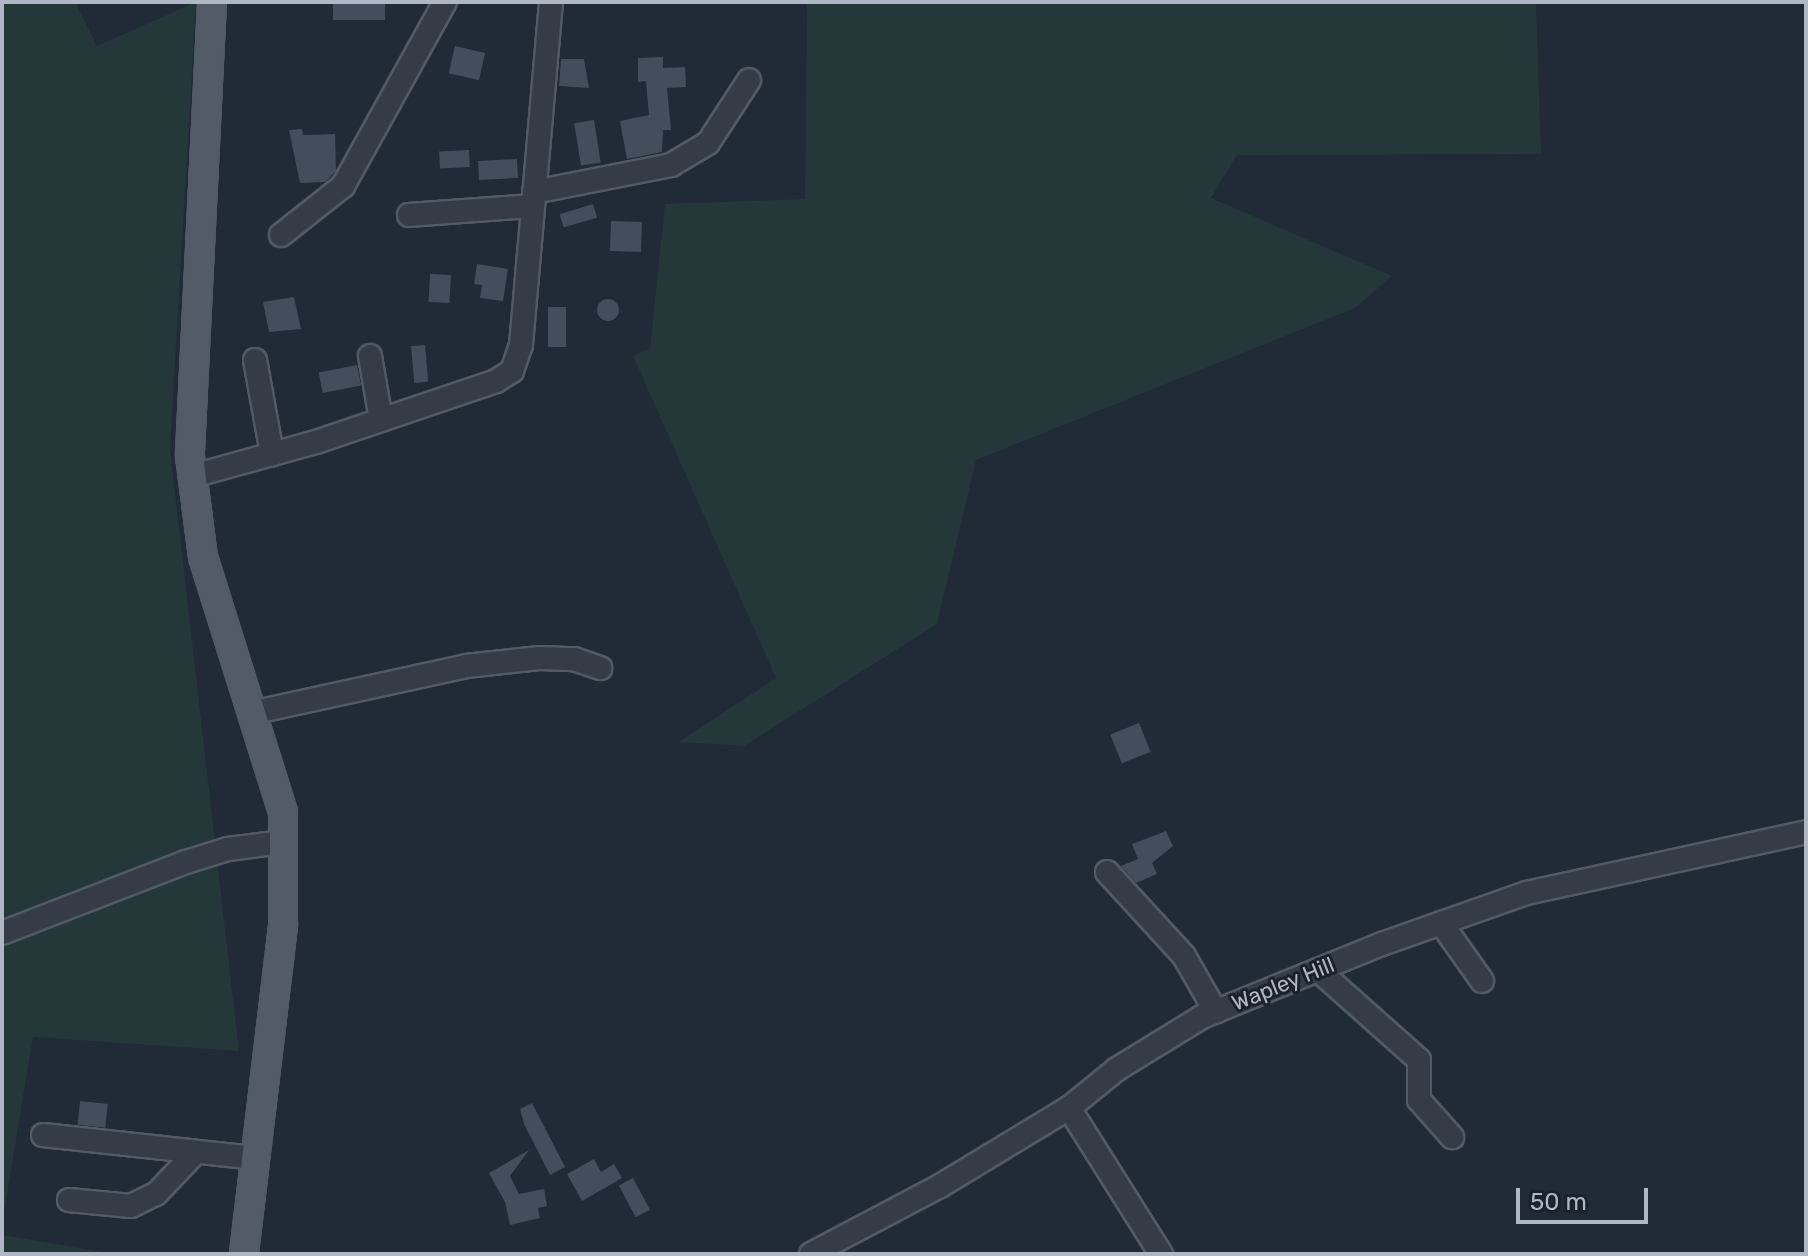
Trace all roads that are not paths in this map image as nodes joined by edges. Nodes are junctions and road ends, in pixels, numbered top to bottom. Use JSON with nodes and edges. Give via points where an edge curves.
{"nodes":[{"id":1,"x":212,"y":2,"type":"edge"},
{"id":2,"x":445,"y":2,"type":"edge"},
{"id":3,"x":551,"y":2,"type":"edge"},
{"id":4,"x":749,"y":80,"type":"dead end"},
{"id":5,"x":534,"y":199,"type":"junction"},
{"id":6,"x":409,"y":215,"type":"dead end"},
{"id":7,"x":281,"y":235,"type":"dead end"},
{"id":8,"x":370,"y":356,"type":"dead end"},
{"id":9,"x":255,"y":360,"type":"dead end"},
{"id":10,"x":381,"y":420,"type":"junction"},
{"id":11,"x":272,"y":454,"type":"junction"},
{"id":12,"x":193,"y":476,"type":"junction"},
{"id":13,"x":600,"y":668,"type":"dead end"},
{"id":14,"x":251,"y":713,"type":"junction"},
{"id":15,"x":1806,"y":832,"type":"edge"},
{"id":16,"x":282,"y":842,"type":"junction"},
{"id":17,"x":1107,"y":872,"type":"dead end"},
{"id":18,"x":1441,"y":923,"type":"junction"},
{"id":19,"x":2,"y":933,"type":"edge"},
{"id":20,"x":1318,"y":970,"type":"junction"},
{"id":21,"x":1482,"y":981,"type":"dead end"},
{"id":22,"x":1216,"y":1012,"type":"junction"},
{"id":23,"x":1069,"y":1108,"type":"junction"},
{"id":24,"x":43,"y":1135,"type":"dead end"},
{"id":25,"x":1452,"y":1137,"type":"dead end"},
{"id":26,"x":196,"y":1152,"type":"junction"},
{"id":27,"x":254,"y":1158,"type":"junction"},
{"id":28,"x":69,"y":1200,"type":"dead end"},
{"id":29,"x":844,"y":1248,"type":"edge"},
{"id":30,"x":244,"y":1254,"type":"edge"},
{"id":31,"x":811,"y":1254,"type":"edge"},
{"id":32,"x":1161,"y":1254,"type":"edge"}],
"edges":[{"from":1,"to":12,"type":"main road"},
{"from":2,"to":7,"type":"street","via":[[343,186]]},
{"from":3,"to":5,"type":"street"},
{"from":4,"to":5,"type":"street","via":[[708,143],[671,165]]},
{"from":5,"to":6,"type":"street"},
{"from":5,"to":10,"type":"street","via":[[521,345],[512,371]]},
{"from":8,"to":10,"type":"street"},
{"from":9,"to":11,"type":"street"},
{"from":10,"to":11,"type":"street"},
{"from":11,"to":12,"type":"street"},
{"from":12,"to":14,"type":"main road","via":[[203,557]]},
{"from":13,"to":14,"type":"street","via":[[574,659],[540,658],[466,666]]},
{"from":14,"to":16,"type":"main road","via":[[283,813]]},
{"from":15,"to":18,"type":"street","name":"Wapley Hill","via":[[1527,893]]},
{"from":16,"to":19,"type":"street","via":[[228,849],[186,862]]},
{"from":16,"to":27,"type":"main road","via":[[283,926]]},
{"from":17,"to":22,"type":"street","via":[[1184,956]]},
{"from":18,"to":20,"type":"street","name":"Wapley Hill"},
{"from":18,"to":21,"type":"street"},
{"from":20,"to":22,"type":"street","name":"Wapley Hill"},
{"from":20,"to":25,"type":"street","via":[[1419,1060],[1419,1100]]},
{"from":22,"to":23,"type":"street","name":"Wapley Hill","via":[[1117,1069]]},
{"from":23,"to":29,"type":"street","name":"Wapley Hill"},
{"from":23,"to":32,"type":"street"},
{"from":24,"to":26,"type":"street"},
{"from":26,"to":27,"type":"street"},
{"from":26,"to":28,"type":"street","via":[[156,1194],[131,1206]]},
{"from":27,"to":30,"type":"main road"},
{"from":29,"to":31,"type":"street","name":"Wapley Hill"}]}
